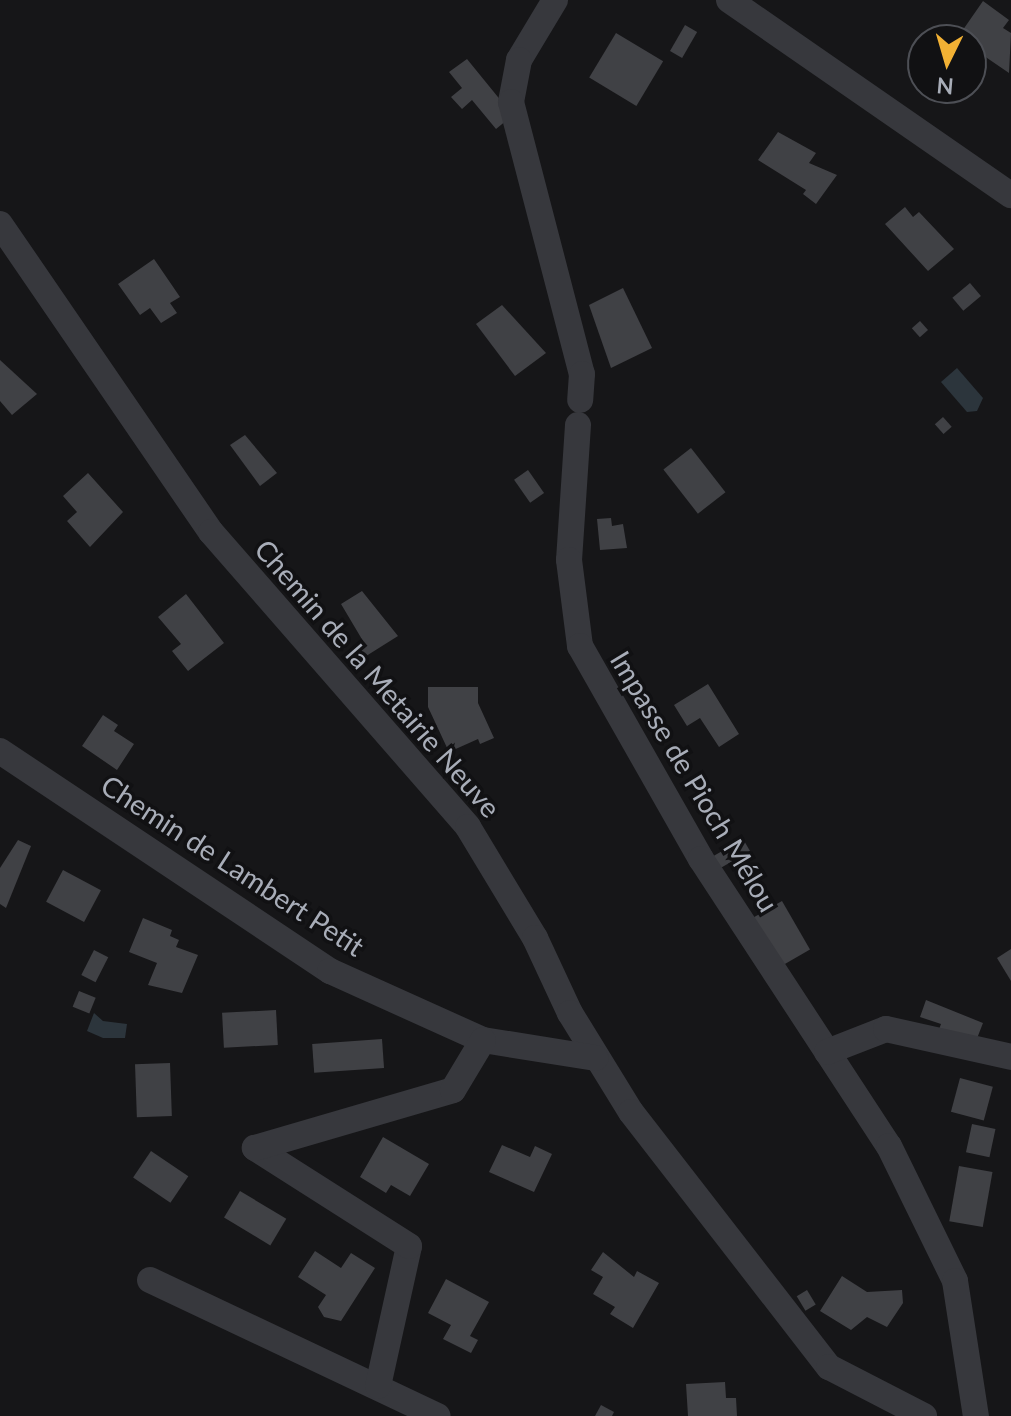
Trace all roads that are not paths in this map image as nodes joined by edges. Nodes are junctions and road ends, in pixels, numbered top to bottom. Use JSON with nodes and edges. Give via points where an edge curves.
{"nodes":[{"id":1,"x":555,"y":0,"type":"edge"},
{"id":2,"x":729,"y":0,"type":"edge"},
{"id":3,"x":1011,"y":195,"type":"edge"},
{"id":4,"x":0,"y":224,"type":"edge"},
{"id":5,"x":0,"y":751,"type":"edge"},
{"id":6,"x":483,"y":1040,"type":"junction"},
{"id":7,"x":827,"y":1052,"type":"junction"},
{"id":8,"x":1011,"y":1057,"type":"edge"},
{"id":9,"x":596,"y":1058,"type":"junction"},
{"id":10,"x":150,"y":1280,"type":"dead end"},
{"id":11,"x":378,"y":1386,"type":"junction"},
{"id":12,"x":438,"y":1416,"type":"edge"},
{"id":13,"x":924,"y":1416,"type":"edge"},
{"id":14,"x":976,"y":1416,"type":"edge"}],
"edges":[{"from":1,"to":7,"type":"street","name":"Impasse de Pioch Mélou","via":[[519,60],[511,102],[582,374],[569,560],[580,646],[701,859]]},
{"from":2,"to":3,"type":"street"},
{"from":4,"to":9,"type":"street","name":"Chemin de la Metairie Neuve","via":[[211,532],[468,827],[535,938]]},
{"from":5,"to":6,"type":"street","name":"Chemin de Lambert Petit","via":[[330,971]]},
{"from":6,"to":9,"type":"street","name":"Chemin de Lambert Petit"},
{"from":6,"to":11,"type":"street","via":[[453,1090],[255,1148],[409,1246]]},
{"from":7,"to":8,"type":"street","via":[[886,1029]]},
{"from":7,"to":14,"type":"street","name":"Impasse de Pioch Mélou","via":[[889,1146],[955,1281]]},
{"from":9,"to":13,"type":"street","name":"Chemin de la Metairie Neuve","via":[[631,1112],[829,1367]]},
{"from":10,"to":11,"type":"street"},
{"from":11,"to":12,"type":"street"}]}
